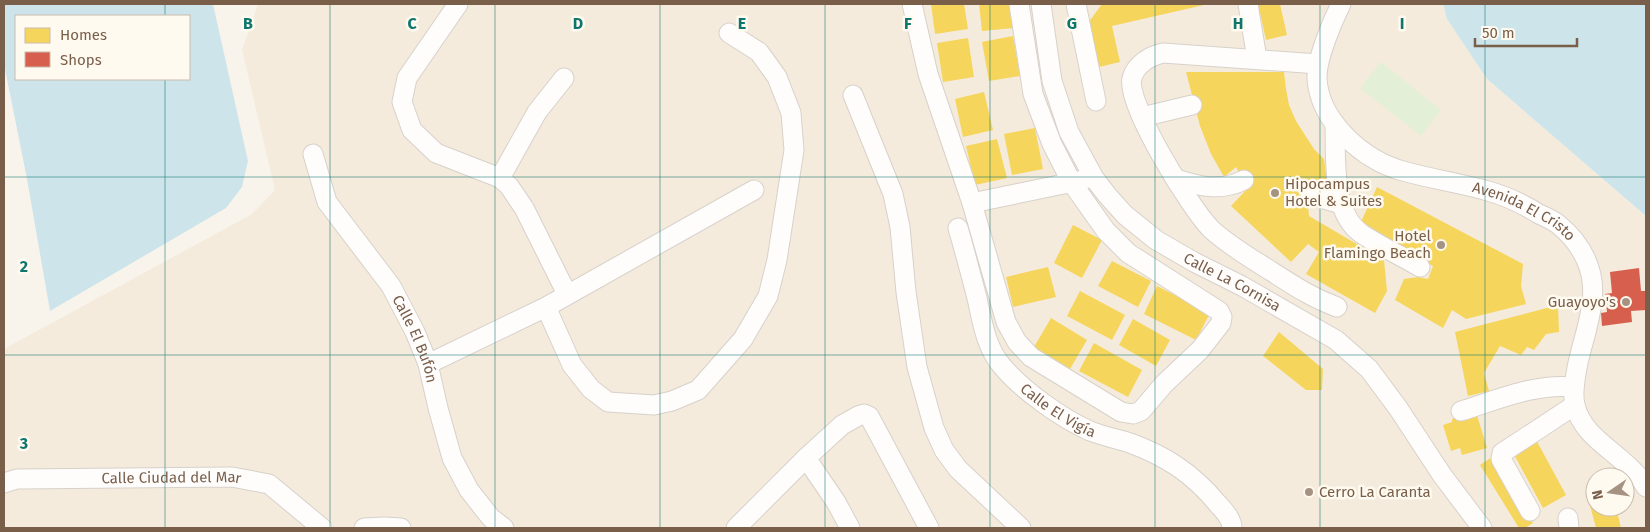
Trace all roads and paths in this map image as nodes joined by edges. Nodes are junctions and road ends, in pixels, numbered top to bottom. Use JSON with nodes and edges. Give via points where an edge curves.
{"nodes":[{"id":1,"x":458,"y":4,"type":"edge"},
{"id":2,"x":912,"y":4,"type":"edge"},
{"id":3,"x":1019,"y":4,"type":"edge"},
{"id":4,"x":1041,"y":4,"type":"edge"},
{"id":5,"x":1076,"y":4,"type":"edge"},
{"id":6,"x":1248,"y":4,"type":"edge"},
{"id":7,"x":1341,"y":4,"type":"edge"},
{"id":8,"x":728,"y":33,"type":"dead end"},
{"id":9,"x":1257,"y":59,"type":"junction"},
{"id":10,"x":1318,"y":64,"type":"junction"},
{"id":11,"x":564,"y":78,"type":"dead end"},
{"id":12,"x":853,"y":95,"type":"dead end"},
{"id":13,"x":1096,"y":101,"type":"dead end"},
{"id":14,"x":1192,"y":105,"type":"dead end"},
{"id":15,"x":1142,"y":118,"type":"junction"},
{"id":16,"x":1335,"y":124,"type":"junction"},
{"id":17,"x":313,"y":154,"type":"dead end"},
{"id":18,"x":500,"y":178,"type":"junction"},
{"id":19,"x":1094,"y":178,"type":"junction"},
{"id":20,"x":1176,"y":179,"type":"junction"},
{"id":21,"x":1244,"y":180,"type":"dead end"},
{"id":22,"x":1072,"y":182,"type":"junction"},
{"id":23,"x":754,"y":190,"type":"dead end"},
{"id":24,"x":1310,"y":195,"type":"dead end"},
{"id":25,"x":972,"y":203,"type":"junction"},
{"id":26,"x":1341,"y":204,"type":"junction"},
{"id":27,"x":958,"y":228,"type":"dead end"},
{"id":28,"x":1420,"y":267,"type":"dead end"},
{"id":29,"x":567,"y":294,"type":"junction"},
{"id":30,"x":546,"y":307,"type":"junction"},
{"id":31,"x":1337,"y":308,"type":"dead end"},
{"id":32,"x":428,"y":364,"type":"junction"},
{"id":33,"x":1574,"y":396,"type":"junction"},
{"id":34,"x":1461,"y":411,"type":"dead end"},
{"id":35,"x":806,"y":458,"type":"junction"},
{"id":36,"x":4,"y":483,"type":"edge"},
{"id":37,"x":1646,"y":487,"type":"edge"},
{"id":38,"x":1530,"y":511,"type":"dead end"},
{"id":39,"x":496,"y":525,"type":"edge"},
{"id":40,"x":320,"y":528,"type":"edge"},
{"id":41,"x":364,"y":528,"type":"edge"},
{"id":42,"x":401,"y":528,"type":"edge"},
{"id":43,"x":736,"y":528,"type":"edge"},
{"id":44,"x":850,"y":528,"type":"edge"},
{"id":45,"x":929,"y":528,"type":"edge"},
{"id":46,"x":1021,"y":528,"type":"edge"},
{"id":47,"x":1232,"y":528,"type":"edge"},
{"id":48,"x":1482,"y":528,"type":"edge"}],
"edges":[{"from":1,"to":18,"type":"street","via":[[407,78],[402,102],[412,130],[436,153]]},
{"from":2,"to":25,"type":"street","via":[[928,74]]},
{"from":3,"to":22,"type":"street","via":[[1033,94],[1052,144]]},
{"from":4,"to":19,"type":"street","name":"Calle La Cornisa","via":[[1052,81],[1069,132]]},
{"from":5,"to":13,"type":"street"},
{"from":6,"to":9,"type":"street"},
{"from":7,"to":10,"type":"street","name":"Avenida El Cristo"},
{"from":8,"to":30,"type":"street","via":[[759,52],[777,77],[791,113],[794,150],[777,260],[768,296],[742,340],[698,390],[654,405],[608,402],[591,389],[572,365]]},
{"from":9,"to":10,"type":"street"},
{"from":9,"to":15,"type":"street","via":[[1163,53],[1147,58],[1131,79]]},
{"from":10,"to":16,"type":"street","name":"Avenida El Cristo","via":[[1317,80],[1324,106]]},
{"from":11,"to":18,"type":"street","via":[[537,112]]},
{"from":12,"to":46,"type":"street","via":[[893,194],[917,367],[934,428],[958,469]]},
{"from":14,"to":15,"type":"street"},
{"from":15,"to":20,"type":"street"},
{"from":16,"to":26,"type":"street"},
{"from":16,"to":33,"type":"street","name":"Avenida El Cristo","via":[[1353,143],[1377,160],[1401,171],[1488,191],[1520,203],[1558,224],[1575,240],[1587,259],[1592,302]]},
{"from":17,"to":32,"type":"street","name":"Calle El Bufón","via":[[326,202],[392,286]]},
{"from":18,"to":29,"type":"street","via":[[524,208]]},
{"from":19,"to":22,"type":"street"},
{"from":19,"to":48,"type":"street","name":"Calle La Cornisa","via":[[1125,215],[1156,240],[1336,340],[1369,369]]},
{"from":20,"to":21,"type":"street","via":[[1219,187]]},
{"from":20,"to":31,"type":"street","via":[[1210,228],[1232,246],[1316,300]]},
{"from":22,"to":25,"type":"street"},
{"from":22,"to":25,"type":"street","via":[[1106,231],[1128,253],[1218,311],[1222,317],[1221,324],[1200,350],[1141,411],[1132,414],[1121,412],[1031,357],[1017,342],[1006,322]]},
{"from":23,"to":29,"type":"street"},
{"from":24,"to":26,"type":"street"},
{"from":26,"to":28,"type":"street","via":[[1345,215],[1361,233]]},
{"from":27,"to":47,"type":"street","name":"Calle El Vigía","via":[[988,340],[1000,364],[1017,383],[1091,431],[1132,444],[1188,472],[1227,514]]},
{"from":29,"to":30,"type":"street"},
{"from":30,"to":32,"type":"street"},
{"from":32,"to":39,"type":"street","name":"Calle El Bufón","via":[[452,458],[469,490]]},
{"from":33,"to":34,"type":"street","via":[[1562,386],[1539,388]]},
{"from":33,"to":37,"type":"street","via":[[1582,421],[1592,434],[1637,474]]},
{"from":33,"to":38,"type":"street","via":[[1501,455]]},
{"from":35,"to":43,"type":"street"},
{"from":35,"to":44,"type":"street"},
{"from":35,"to":45,"type":"street","via":[[842,425],[864,414],[869,416]]},
{"from":36,"to":40,"type":"street","name":"Calle Ciudad del Mar","via":[[17,480],[232,477],[269,484]]},
{"from":41,"to":42,"type":"street"}]}
